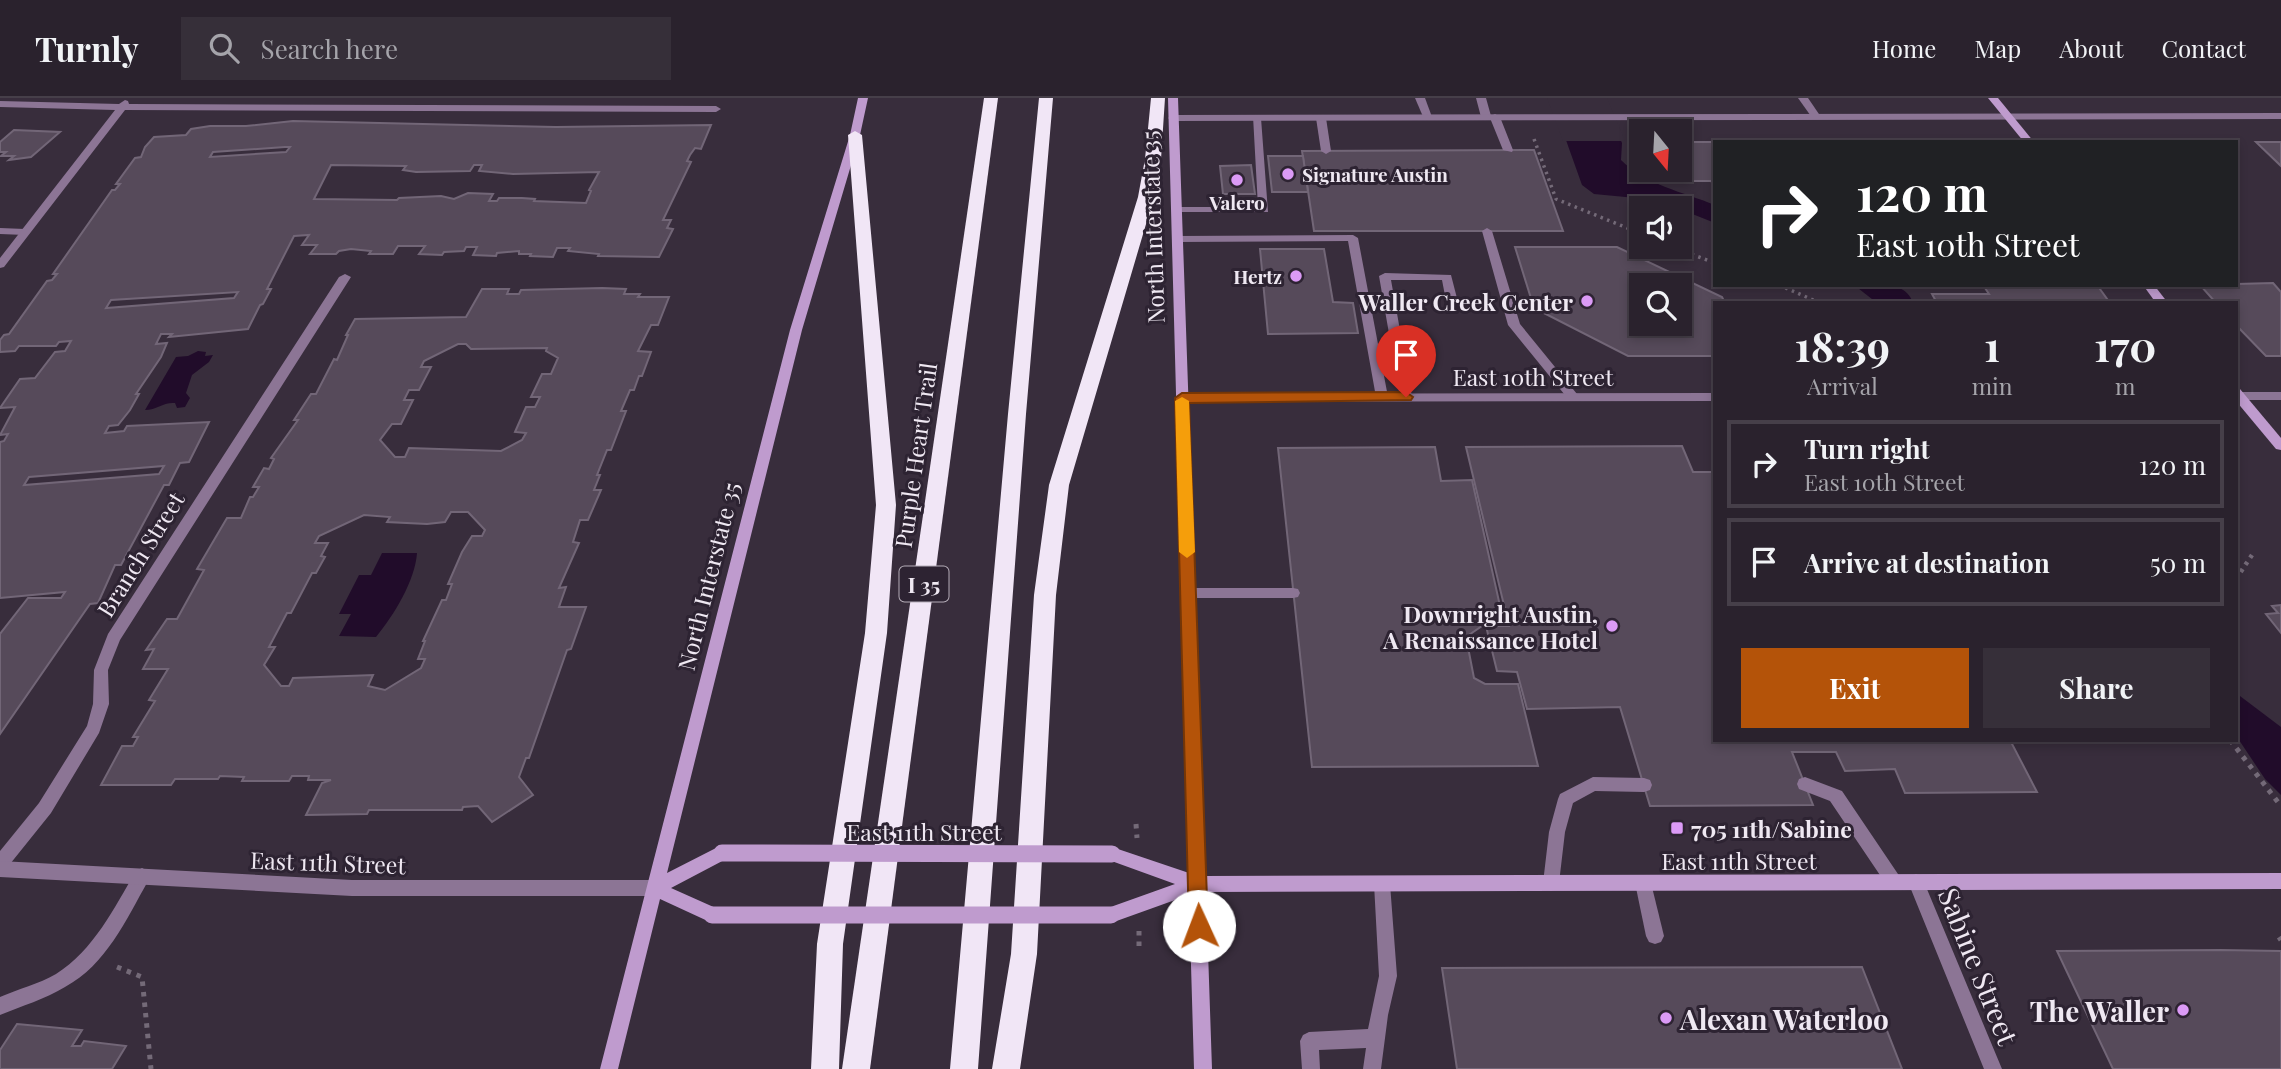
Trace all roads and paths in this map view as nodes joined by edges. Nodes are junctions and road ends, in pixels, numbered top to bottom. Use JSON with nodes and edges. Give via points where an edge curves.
{"nodes":[{"id":1,"x":129,"y":98,"type":"edge"},
{"id":2,"x":863,"y":98,"type":"edge"},
{"id":3,"x":991,"y":98,"type":"edge"},
{"id":4,"x":1046,"y":98,"type":"edge"},
{"id":5,"x":1158,"y":98,"type":"edge"},
{"id":6,"x":1173,"y":98,"type":"edge"},
{"id":7,"x":1420,"y":98,"type":"edge"},
{"id":8,"x":1480,"y":98,"type":"edge"},
{"id":9,"x":1803,"y":98,"type":"edge"},
{"id":10,"x":1993,"y":98,"type":"edge"},
{"id":11,"x":400,"y":102,"type":"edge"},
{"id":12,"x":0,"y":104,"type":"edge"},
{"id":13,"x":122,"y":107,"type":"junction"},
{"id":14,"x":716,"y":108,"type":"dead end"},
{"id":15,"x":2009,"y":116,"type":"junction"},
{"id":16,"x":2281,"y":116,"type":"edge"},
{"id":17,"x":1427,"y":117,"type":"junction"},
{"id":18,"x":1490,"y":117,"type":"junction"},
{"id":19,"x":1816,"y":117,"type":"junction"},
{"id":20,"x":1173,"y":118,"type":"junction"},
{"id":21,"x":1256,"y":118,"type":"junction"},
{"id":22,"x":1321,"y":118,"type":"junction"},
{"id":23,"x":1532,"y":132,"type":"dead end"},
{"id":24,"x":855,"y":135,"type":"junction"},
{"id":25,"x":2027,"y":140,"type":"edge"},
{"id":26,"x":1508,"y":150,"type":"dead end"},
{"id":27,"x":1326,"y":151,"type":"dead end"},
{"id":28,"x":1177,"y":210,"type":"junction"},
{"id":29,"x":1629,"y":229,"type":"edge"},
{"id":30,"x":0,"y":231,"type":"edge"},
{"id":31,"x":1487,"y":231,"type":"dead end"},
{"id":32,"x":24,"y":232,"type":"junction"},
{"id":33,"x":1177,"y":239,"type":"junction"},
{"id":34,"x":1692,"y":254,"type":"edge"},
{"id":35,"x":1713,"y":261,"type":"edge"},
{"id":36,"x":0,"y":265,"type":"edge"},
{"id":37,"x":345,"y":277,"type":"dead end"},
{"id":38,"x":1784,"y":287,"type":"edge"},
{"id":39,"x":2150,"y":287,"type":"edge"},
{"id":40,"x":1815,"y":301,"type":"edge"},
{"id":41,"x":2160,"y":301,"type":"edge"},
{"id":42,"x":1454,"y":306,"type":"dead end"},
{"id":43,"x":2238,"y":395,"type":"edge"},
{"id":44,"x":2281,"y":396,"type":"edge"},
{"id":45,"x":1382,"y":397,"type":"junction"},
{"id":46,"x":1406,"y":397,"type":"junction"},
{"id":47,"x":1573,"y":397,"type":"junction"},
{"id":48,"x":1713,"y":397,"type":"edge"},
{"id":49,"x":1182,"y":398,"type":"junction"},
{"id":50,"x":2281,"y":446,"type":"edge"},
{"id":51,"x":2252,"y":555,"type":"dead end"},
{"id":52,"x":2238,"y":576,"type":"edge"},
{"id":53,"x":1188,"y":593,"type":"junction"},
{"id":54,"x":1293,"y":593,"type":"dead end"},
{"id":55,"x":2232,"y":742,"type":"edge"},
{"id":56,"x":1805,"y":784,"type":"dead end"},
{"id":57,"x":1644,"y":785,"type":"dead end"},
{"id":58,"x":2281,"y":806,"type":"edge"},
{"id":59,"x":0,"y":864,"type":"edge"},
{"id":60,"x":0,"y":869,"type":"edge"},
{"id":61,"x":142,"y":876,"type":"junction"},
{"id":62,"x":2281,"y":881,"type":"edge"},
{"id":63,"x":1916,"y":882,"type":"junction"},
{"id":64,"x":1551,"y":883,"type":"junction"},
{"id":65,"x":1643,"y":883,"type":"junction"},
{"id":66,"x":1894,"y":883,"type":"junction"},
{"id":67,"x":1197,"y":884,"type":"junction"},
{"id":68,"x":1382,"y":884,"type":"junction"},
{"id":69,"x":654,"y":888,"type":"junction"},
{"id":70,"x":1655,"y":936,"type":"dead end"},
{"id":71,"x":117,"y":956,"type":"dead end"},
{"id":72,"x":0,"y":1006,"type":"edge"},
{"id":73,"x":1376,"y":1038,"type":"junction"},
{"id":74,"x":151,"y":1069,"type":"edge"},
{"id":75,"x":609,"y":1069,"type":"edge"},
{"id":76,"x":825,"y":1069,"type":"edge"},
{"id":77,"x":856,"y":1069,"type":"edge"},
{"id":78,"x":964,"y":1069,"type":"edge"},
{"id":79,"x":1006,"y":1069,"type":"edge"},
{"id":80,"x":1203,"y":1069,"type":"edge"},
{"id":81,"x":1311,"y":1069,"type":"edge"},
{"id":82,"x":1373,"y":1069,"type":"edge"},
{"id":83,"x":1993,"y":1069,"type":"edge"}],
"edges":[{"from":1,"to":13,"type":"street"},
{"from":2,"to":24,"type":"main road","name":"North Interstate 35"},
{"from":3,"to":77,"type":"highway","name":"Purple Heart Trail","number":"I 35"},
{"from":4,"to":78,"type":"highway"},
{"from":5,"to":79,"type":"highway","via":[[1146,197],[1057,495],[1045,595],[1024,954]]},
{"from":6,"to":20,"type":"main road","name":"North Interstate 35"},
{"from":7,"to":17,"type":"street"},
{"from":8,"to":18,"type":"street"},
{"from":9,"to":19,"type":"street"},
{"from":10,"to":15,"type":"main road"},
{"from":11,"to":13,"type":"street"},
{"from":11,"to":14,"type":"street"},
{"from":12,"to":13,"type":"street"},
{"from":13,"to":32,"type":"street"},
{"from":15,"to":16,"type":"street"},
{"from":15,"to":19,"type":"street"},
{"from":15,"to":25,"type":"main road"},
{"from":17,"to":18,"type":"street"},
{"from":17,"to":22,"type":"street"},
{"from":18,"to":19,"type":"street"},
{"from":18,"to":26,"type":"street"},
{"from":20,"to":21,"type":"street"},
{"from":20,"to":28,"type":"main road","name":"North Interstate 35"},
{"from":21,"to":22,"type":"street"},
{"from":21,"to":28,"type":"street","via":[[1264,210]]},
{"from":22,"to":27,"type":"street"},
{"from":23,"to":29,"type":"path","via":[[1556,199]]},
{"from":24,"to":69,"type":"main road","name":"North Interstate 35","via":[[796,330]]},
{"from":24,"to":76,"type":"highway","via":[[886,505],[876,633],[830,944]]},
{"from":28,"to":33,"type":"main road","name":"North Interstate 35"},
{"from":30,"to":32,"type":"street"},
{"from":31,"to":47,"type":"street","via":[[1514,325]]},
{"from":32,"to":36,"type":"street"},
{"from":33,"to":45,"type":"street","via":[[1353,238]]},
{"from":33,"to":49,"type":"main road","name":"North Interstate 35"},
{"from":34,"to":35,"type":"path"},
{"from":37,"to":59,"type":"street","name":"Branch Street","via":[[113,638],[101,670],[101,705],[94,728],[45,808]]},
{"from":38,"to":40,"type":"path"},
{"from":39,"to":41,"type":"main road"},
{"from":42,"to":46,"type":"street","via":[[1447,277],[1385,276]]},
{"from":43,"to":44,"type":"street"},
{"from":43,"to":50,"type":"main road"},
{"from":45,"to":46,"type":"street","name":"East 10th Street"},
{"from":45,"to":49,"type":"street","name":"East 10th Street"},
{"from":46,"to":47,"type":"street","name":"East 10th Street"},
{"from":47,"to":48,"type":"street","name":"East 10th Street"},
{"from":49,"to":53,"type":"main road","name":"North Interstate 35"},
{"from":51,"to":52,"type":"path"},
{"from":53,"to":54,"type":"street"},
{"from":53,"to":67,"type":"main road","name":"North Interstate 35"},
{"from":55,"to":58,"type":"path"},
{"from":56,"to":66,"type":"street","via":[[1836,796]]},
{"from":57,"to":64,"type":"street","via":[[1592,784],[1566,799]]},
{"from":60,"to":61,"type":"street","name":"East 11th Street"},
{"from":61,"to":69,"type":"street","name":"East 11th Street","via":[[352,888]]},
{"from":61,"to":72,"type":"street","via":[[87,962],[60,981]]},
{"from":62,"to":63,"type":"main road","name":"East 11th Street"},
{"from":63,"to":66,"type":"main road","name":"East 11th Street"},
{"from":63,"to":83,"type":"street","name":"Sabine Street"},
{"from":64,"to":65,"type":"main road","name":"East 11th Street"},
{"from":64,"to":68,"type":"main road","name":"East 11th Street"},
{"from":65,"to":66,"type":"main road","name":"East 11th Street"},
{"from":65,"to":70,"type":"street"},
{"from":67,"to":68,"type":"main road","name":"East 11th Street"},
{"from":67,"to":69,"type":"main road","name":"East 11th Street","bridge":true,"via":[[1111,915],[712,915]]},
{"from":67,"to":69,"type":"main road","name":"East 11th Street","bridge":true,"via":[[1112,854],[722,853]]},
{"from":67,"to":80,"type":"main road","name":"North Interstate 35"},
{"from":68,"to":73,"type":"street","via":[[1388,976]]},
{"from":69,"to":75,"type":"main road","name":"North Interstate 35"},
{"from":71,"to":74,"type":"path","via":[[110,964],[142,977]]},
{"from":73,"to":81,"type":"street","via":[[1309,1041]]},
{"from":73,"to":82,"type":"street"}]}
